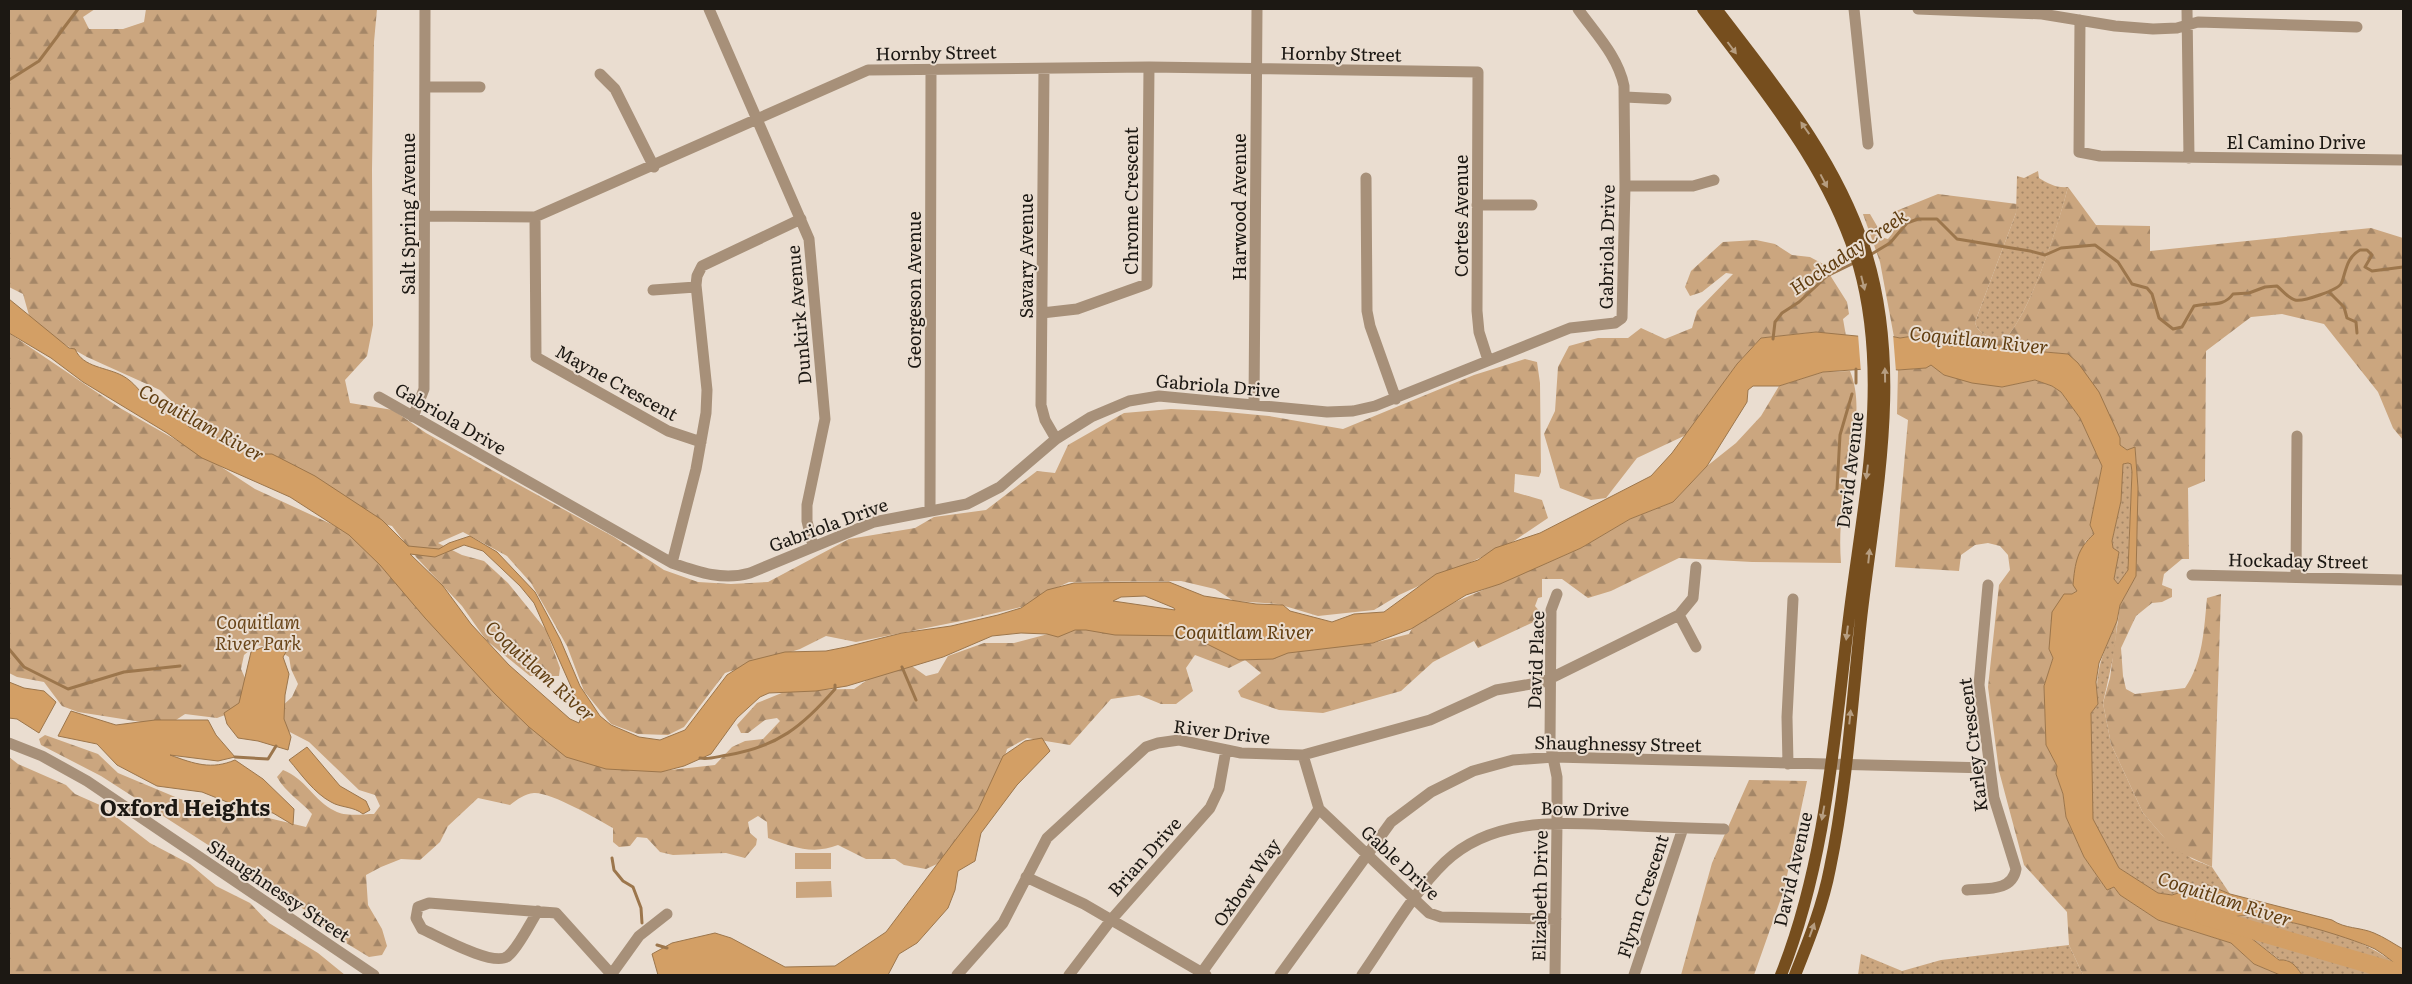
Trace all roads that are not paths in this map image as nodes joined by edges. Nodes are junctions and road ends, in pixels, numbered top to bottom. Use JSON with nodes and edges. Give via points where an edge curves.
{"nodes":[{"id":1,"x":425,"y":9,"type":"edge"},
{"id":2,"x":710,"y":9,"type":"edge"},
{"id":3,"x":1257,"y":9,"type":"edge"},
{"id":4,"x":1578,"y":9,"type":"edge"},
{"id":5,"x":1702,"y":9,"type":"edge"},
{"id":6,"x":1716,"y":9,"type":"edge"},
{"id":7,"x":1854,"y":9,"type":"edge"},
{"id":8,"x":1918,"y":9,"type":"edge"},
{"id":9,"x":2187,"y":9,"type":"edge"},
{"id":10,"x":2080,"y":20,"type":"junction"},
{"id":11,"x":2187,"y":24,"type":"junction"},
{"id":12,"x":2357,"y":27,"type":"dead end"},
{"id":13,"x":1149,"y":67,"type":"junction"},
{"id":14,"x":1044,"y":69,"type":"junction"},
{"id":15,"x":1256,"y":69,"type":"junction"},
{"id":16,"x":931,"y":70,"type":"junction"},
{"id":17,"x":1478,"y":72,"type":"joint"},
{"id":18,"x":600,"y":74,"type":"dead end"},
{"id":19,"x":425,"y":87,"type":"junction"},
{"id":20,"x":480,"y":87,"type":"dead end"},
{"id":21,"x":1625,"y":97,"type":"junction"},
{"id":22,"x":1666,"y":99,"type":"dead end"},
{"id":23,"x":758,"y":118,"type":"junction"},
{"id":24,"x":1868,"y":144,"type":"dead end"},
{"id":25,"x":2189,"y":158,"type":"junction"},
{"id":26,"x":2403,"y":160,"type":"edge"},
{"id":27,"x":654,"y":167,"type":"junction"},
{"id":28,"x":1366,"y":178,"type":"dead end"},
{"id":29,"x":1714,"y":180,"type":"dead end"},
{"id":30,"x":1625,"y":186,"type":"junction"},
{"id":31,"x":1477,"y":205,"type":"junction"},
{"id":32,"x":1532,"y":205,"type":"dead end"},
{"id":33,"x":426,"y":216,"type":"junction"},
{"id":34,"x":535,"y":217,"type":"junction"},
{"id":35,"x":801,"y":219,"type":"junction"},
{"id":36,"x":1848,"y":219,"type":"junction"},
{"id":37,"x":696,"y":287,"type":"junction"},
{"id":38,"x":654,"y":290,"type":"dead end"},
{"id":39,"x":1042,"y":313,"type":"junction"},
{"id":40,"x":1488,"y":360,"type":"junction"},
{"id":41,"x":380,"y":397,"type":"dead end"},
{"id":42,"x":1396,"y":399,"type":"junction"},
{"id":43,"x":1254,"y":405,"type":"junction"},
{"id":44,"x":413,"y":416,"type":"junction"},
{"id":45,"x":1878,"y":424,"type":"junction"},
{"id":46,"x":2296,"y":436,"type":"dead end"},
{"id":47,"x":1056,"y":439,"type":"junction"},
{"id":48,"x":701,"y":442,"type":"junction"},
{"id":49,"x":930,"y":510,"type":"junction"},
{"id":50,"x":813,"y":546,"type":"junction"},
{"id":51,"x":672,"y":564,"type":"junction"},
{"id":52,"x":1696,"y":567,"type":"dead end"},
{"id":53,"x":2192,"y":575,"type":"dead end"},
{"id":54,"x":2296,"y":577,"type":"junction"},
{"id":55,"x":2403,"y":580,"type":"edge"},
{"id":56,"x":1988,"y":585,"type":"dead end"},
{"id":57,"x":1557,"y":594,"type":"dead end"},
{"id":58,"x":1793,"y":599,"type":"dead end"},
{"id":59,"x":1679,"y":615,"type":"junction"},
{"id":60,"x":1696,"y":647,"type":"dead end"},
{"id":61,"x":1551,"y":679,"type":"junction"},
{"id":62,"x":9,"y":743,"type":"edge"},
{"id":63,"x":1226,"y":750,"type":"junction"},
{"id":64,"x":1303,"y":755,"type":"junction"},
{"id":65,"x":1554,"y":757,"type":"junction"},
{"id":66,"x":1788,"y":764,"type":"junction"},
{"id":67,"x":1831,"y":765,"type":"junction"},
{"id":68,"x":1845,"y":766,"type":"junction"},
{"id":69,"x":1989,"y":768,"type":"junction"},
{"id":70,"x":1319,"y":809,"type":"junction"},
{"id":71,"x":1557,"y":823,"type":"junction"},
{"id":72,"x":1683,"y":828,"type":"junction"},
{"id":73,"x":1724,"y":829,"type":"dead end"},
{"id":74,"x":1366,"y":854,"type":"junction"},
{"id":75,"x":1026,"y":877,"type":"junction"},
{"id":76,"x":1967,"y":890,"type":"dead end"},
{"id":77,"x":1414,"y":900,"type":"junction"},
{"id":78,"x":538,"y":911,"type":"junction"},
{"id":79,"x":667,"y":914,"type":"dead end"},
{"id":80,"x":1556,"y":919,"type":"junction"},
{"id":81,"x":1110,"y":920,"type":"junction"},
{"id":82,"x":1203,"y":974,"type":"edge"},
{"id":83,"x":374,"y":975,"type":"edge"},
{"id":84,"x":612,"y":975,"type":"edge"},
{"id":85,"x":957,"y":975,"type":"edge"},
{"id":86,"x":1069,"y":975,"type":"edge"},
{"id":87,"x":1280,"y":975,"type":"edge"},
{"id":88,"x":1362,"y":975,"type":"edge"},
{"id":89,"x":1555,"y":975,"type":"edge"},
{"id":90,"x":1634,"y":975,"type":"edge"},
{"id":91,"x":1781,"y":975,"type":"edge"},
{"id":92,"x":1795,"y":975,"type":"edge"}],
"edges":[{"from":1,"to":19,"type":"street","name":"Salt Spring Avenue"},
{"from":2,"to":23,"type":"street","name":"Dunkirk Avenue"},
{"from":3,"to":15,"type":"street","name":"Harwood Avenue"},
{"from":4,"to":21,"type":"street","name":"Gabriola Drive","via":[[1617,64]]},
{"from":5,"to":36,"type":"main road","name":"David Avenue","one_way":true,"via":[[1803,144]]},
{"from":36,"to":6,"type":"main road","name":"David Avenue","one_way":true,"via":[[1826,161],[1812,138]]},
{"from":7,"to":24,"type":"street"},
{"from":8,"to":10,"type":"street","via":[[2042,14]]},
{"from":9,"to":11,"type":"street"},
{"from":10,"to":11,"type":"street","via":[[2153,29],[2177,28]]},
{"from":10,"to":25,"type":"street","name":"El Camino Drive","via":[[2079,152],[2100,156]]},
{"from":11,"to":12,"type":"street"},
{"from":11,"to":25,"type":"street"},
{"from":13,"to":14,"type":"street","name":"Hornby Street"},
{"from":13,"to":15,"type":"street","name":"Hornby Street"},
{"from":13,"to":39,"type":"street","name":"Chrome Crescent","via":[[1147,284],[1077,309]]},
{"from":14,"to":16,"type":"street","name":"Hornby Street"},
{"from":14,"to":39,"type":"street","name":"Savary Avenue"},
{"from":15,"to":17,"type":"street","name":"Hornby Street"},
{"from":15,"to":43,"type":"street","name":"Harwood Avenue"},
{"from":16,"to":23,"type":"street","name":"Hornby Street","via":[[868,70]]},
{"from":16,"to":49,"type":"street","name":"Georgeson Avenue"},
{"from":17,"to":31,"type":"street","name":"Cortes Avenue"},
{"from":18,"to":27,"type":"street","via":[[615,90]]},
{"from":19,"to":20,"type":"street"},
{"from":19,"to":33,"type":"street","name":"Salt Spring Avenue"},
{"from":21,"to":22,"type":"street"},
{"from":21,"to":30,"type":"street","name":"Gabriola Drive"},
{"from":23,"to":27,"type":"street","name":"Hornby Street"},
{"from":23,"to":35,"type":"street","name":"Dunkirk Avenue"},
{"from":25,"to":26,"type":"street","name":"El Camino Drive"},
{"from":27,"to":34,"type":"street","name":"Hornby Street"},
{"from":28,"to":42,"type":"street","via":[[1367,311]]},
{"from":29,"to":30,"type":"street","via":[[1693,186]]},
{"from":30,"to":40,"type":"street","name":"Gabriola Drive","via":[[1624,309],[1620,320],[1575,326]]},
{"from":31,"to":32,"type":"street"},
{"from":31,"to":40,"type":"street","name":"Cortes Avenue","via":[[1477,311]]},
{"from":33,"to":34,"type":"street","name":"Hornby Street"},
{"from":33,"to":44,"type":"street","name":"Salt Spring Avenue","via":[[424,388]]},
{"from":34,"to":48,"type":"street","name":"Mayne Crescent","via":[[536,357],[668,431]]},
{"from":35,"to":37,"type":"street","via":[[702,266]]},
{"from":35,"to":50,"type":"street","name":"Dunkirk Avenue","via":[[811,248],[825,419],[807,505]]},
{"from":36,"to":45,"type":"main road","name":"David Avenue","via":[[1869,311]]},
{"from":37,"to":38,"type":"street"},
{"from":37,"to":48,"type":"street","via":[[707,390]]},
{"from":39,"to":47,"type":"street","name":"Savary Avenue","via":[[1041,405]]},
{"from":40,"to":42,"type":"street","name":"Gabriola Drive"},
{"from":41,"to":44,"type":"street","name":"Gabriola Drive"},
{"from":42,"to":43,"type":"street","name":"Gabriola Drive","via":[[1360,410],[1336,412]]},
{"from":43,"to":47,"type":"street","name":"Gabriola Drive","via":[[1142,397],[1114,406]]},
{"from":44,"to":51,"type":"street","name":"Gabriola Drive"},
{"from":45,"to":67,"type":"main road","name":"David Avenue","one_way":true},
{"from":68,"to":45,"type":"main road","name":"David Avenue","one_way":true},
{"from":46,"to":54,"type":"street"},
{"from":47,"to":49,"type":"street","name":"Gabriola Drive","via":[[992,492],[966,504]]},
{"from":48,"to":51,"type":"street"},
{"from":49,"to":50,"type":"street","name":"Gabriola Drive","via":[[874,522]]},
{"from":50,"to":51,"type":"street","name":"Gabriola Drive","via":[[739,576],[712,575]]},
{"from":52,"to":59,"type":"street","via":[[1693,598]]},
{"from":53,"to":54,"type":"street","name":"Hockaday Street"},
{"from":54,"to":55,"type":"street","name":"Hockaday Street"},
{"from":56,"to":69,"type":"street","name":"Karley Crescent","via":[[1979,685]]},
{"from":57,"to":61,"type":"street","name":"David Place","via":[[1551,610]]},
{"from":58,"to":66,"type":"street"},
{"from":59,"to":60,"type":"street"},
{"from":59,"to":61,"type":"street","name":"River Drive"},
{"from":61,"to":64,"type":"street","name":"River Drive","via":[[1530,686],[1496,690],[1430,720]]},
{"from":61,"to":65,"type":"street","name":"David Place","via":[[1550,742]]},
{"from":62,"to":83,"type":"street","name":"Shaughnessy Street","via":[[87,780]]},
{"from":63,"to":64,"type":"street","name":"River Drive"},
{"from":63,"to":75,"type":"street","name":"River Drive","via":[[1178,740],[1146,747],[1053,831],[1043,843]]},
{"from":63,"to":81,"type":"street","name":"Brian Drive","via":[[1219,789],[1210,808]]},
{"from":64,"to":70,"type":"street","name":"Gable Drive"},
{"from":65,"to":66,"type":"street","name":"Shaughnessy Street"},
{"from":65,"to":71,"type":"street","name":"Elizabeth Drive"},
{"from":65,"to":74,"type":"street","name":"Shaughnessy Street","via":[[1513,760],[1472,771],[1431,792],[1391,822]]},
{"from":66,"to":67,"type":"street","name":"Shaughnessy Street"},
{"from":67,"to":68,"type":"street","name":"Shaughnessy Street"},
{"from":67,"to":91,"type":"main road","name":"David Avenue","one_way":true,"via":[[1814,869]]},
{"from":68,"to":69,"type":"street","name":"Shaughnessy Street"},
{"from":92,"to":68,"type":"main road","name":"David Avenue","one_way":true,"via":[[1820,911],[1830,868]]},
{"from":69,"to":76,"type":"street","name":"Karley Crescent","via":[[1996,810],[2016,869],[2013,878],[2005,885]]},
{"from":70,"to":74,"type":"street","name":"Gable Drive"},
{"from":70,"to":82,"type":"street","name":"Oxbow Way"},
{"from":71,"to":72,"type":"street","name":"Bow Drive"},
{"from":71,"to":77,"type":"street","name":"Bow Drive","via":[[1532,824],[1496,832],[1465,847],[1445,863]]},
{"from":71,"to":80,"type":"street","name":"Elizabeth Drive"},
{"from":72,"to":73,"type":"street","name":"Bow Drive"},
{"from":72,"to":90,"type":"street","name":"Flynn Crescent"},
{"from":74,"to":77,"type":"street","name":"Gable Drive"},
{"from":74,"to":87,"type":"street","name":"Shaughnessy Street"},
{"from":75,"to":81,"type":"street"},
{"from":75,"to":85,"type":"street","name":"River Drive","via":[[1003,923]]},
{"from":77,"to":80,"type":"street","name":"Gable Drive","via":[[1428,914],[1441,917]]},
{"from":77,"to":88,"type":"street","name":"Bow Drive"},
{"from":78,"to":78,"type":"street","via":[[429,903],[418,907],[416,918],[422,929],[487,958],[499,960],[510,954]]},
{"from":78,"to":84,"type":"street","via":[[559,915]]},
{"from":79,"to":84,"type":"street","via":[[639,936]]},
{"from":80,"to":89,"type":"street","name":"Elizabeth Drive"},
{"from":81,"to":82,"type":"street"},
{"from":81,"to":86,"type":"street","name":"Brian Drive"}]}
